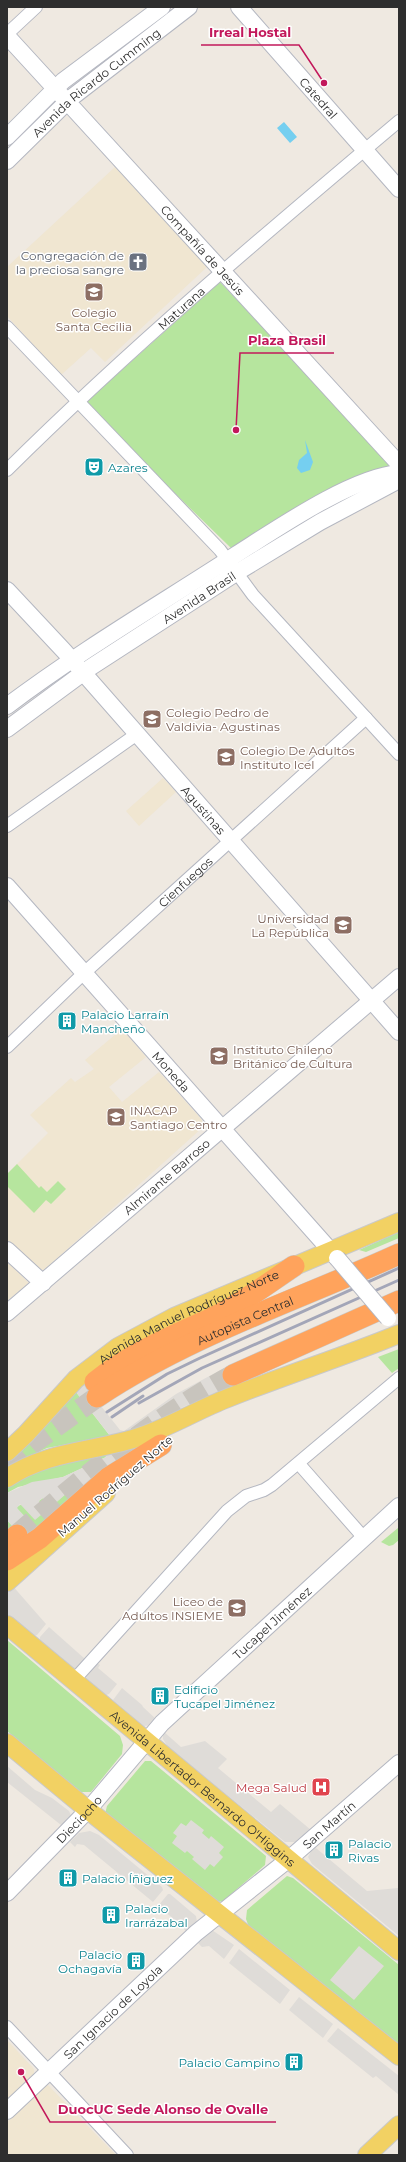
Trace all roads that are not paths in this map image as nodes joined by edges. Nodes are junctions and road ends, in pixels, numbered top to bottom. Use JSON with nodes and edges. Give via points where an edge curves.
{"nodes":[{"id":1,"x":36,"y":7,"type":"edge"},
{"id":2,"x":162,"y":7,"type":"edge"},
{"id":3,"x":189,"y":7,"type":"edge"},
{"id":4,"x":239,"y":7,"type":"edge"},
{"id":5,"x":7,"y":35,"type":"edge"},
{"id":6,"x":55,"y":88,"type":"junction"},
{"id":7,"x":67,"y":102,"type":"junction"},
{"id":8,"x":399,"y":121,"type":"edge"},
{"id":9,"x":7,"y":137,"type":"edge"},
{"id":10,"x":364,"y":150,"type":"junction"},
{"id":11,"x":7,"y":161,"type":"edge"},
{"id":12,"x":399,"y":189,"type":"edge"},
{"id":13,"x":221,"y":272,"type":"junction"},
{"id":14,"x":7,"y":327,"type":"edge"},
{"id":15,"x":76,"y":401,"type":"junction"},
{"id":16,"x":399,"y":464,"type":"edge"},
{"id":17,"x":7,"y":470,"type":"edge"},
{"id":18,"x":399,"y":473,"type":"edge"},
{"id":19,"x":399,"y":480,"type":"edge"},
{"id":20,"x":232,"y":567,"type":"junction"},
{"id":21,"x":7,"y":590,"type":"edge"},
{"id":22,"x":72,"y":660,"type":"junction"},
{"id":23,"x":83,"y":673,"type":"junction"},
{"id":24,"x":7,"y":706,"type":"edge"},
{"id":25,"x":366,"y":718,"type":"junction"},
{"id":26,"x":7,"y":729,"type":"edge"},
{"id":27,"x":137,"y":734,"type":"junction"},
{"id":28,"x":399,"y":754,"type":"edge"},
{"id":29,"x":7,"y":826,"type":"edge"},
{"id":30,"x":230,"y":840,"type":"junction"},
{"id":31,"x":7,"y":886,"type":"edge"},
{"id":32,"x":84,"y":974,"type":"junction"},
{"id":33,"x":399,"y":976,"type":"edge"},
{"id":34,"x":371,"y":1001,"type":"junction"},
{"id":35,"x":399,"y":1032,"type":"edge"},
{"id":36,"x":7,"y":1047,"type":"edge"},
{"id":37,"x":223,"y":1129,"type":"junction"},
{"id":38,"x":399,"y":1222,"type":"edge"},
{"id":39,"x":7,"y":1250,"type":"edge"},
{"id":40,"x":334,"y":1254,"type":"junction"},
{"id":41,"x":399,"y":1254,"type":"edge"},
{"id":42,"x":294,"y":1266,"type":"junction"},
{"id":43,"x":43,"y":1283,"type":"junction"},
{"id":44,"x":394,"y":1309,"type":"edge"},
{"id":45,"x":7,"y":1313,"type":"edge"},
{"id":46,"x":399,"y":1330,"type":"edge"},
{"id":47,"x":399,"y":1334,"type":"edge"},
{"id":48,"x":233,"y":1375,"type":"tunnel mouth"},
{"id":49,"x":399,"y":1378,"type":"edge"},
{"id":50,"x":229,"y":1397,"type":"junction"},
{"id":51,"x":161,"y":1445,"type":"junction"},
{"id":52,"x":7,"y":1452,"type":"edge"},
{"id":53,"x":299,"y":1464,"type":"junction"},
{"id":54,"x":7,"y":1478,"type":"edge"},
{"id":55,"x":399,"y":1506,"type":"edge"},
{"id":56,"x":364,"y":1538,"type":"junction"},
{"id":57,"x":7,"y":1560,"type":"edge"},
{"id":58,"x":7,"y":1582,"type":"edge"},
{"id":59,"x":7,"y":1624,"type":"edge"},
{"id":60,"x":74,"y":1680,"type":"junction"},
{"id":61,"x":146,"y":1741,"type":"junction"},
{"id":62,"x":7,"y":1742,"type":"edge"},
{"id":63,"x":399,"y":1764,"type":"edge"},
{"id":64,"x":88,"y":1810,"type":"junction"},
{"id":65,"x":289,"y":1859,"type":"junction"},
{"id":66,"x":7,"y":1893,"type":"edge"},
{"id":67,"x":220,"y":1915,"type":"junction"},
{"id":68,"x":399,"y":1951,"type":"edge"},
{"id":69,"x":7,"y":2026,"type":"edge"},
{"id":70,"x":399,"y":2056,"type":"edge"},
{"id":71,"x":49,"y":2071,"type":"junction"},
{"id":72,"x":7,"y":2111,"type":"edge"},
{"id":73,"x":399,"y":2125,"type":"edge"},
{"id":74,"x":128,"y":2155,"type":"edge"},
{"id":75,"x":367,"y":2155,"type":"edge"}],
"edges":[{"from":1,"to":5,"type":"street"},
{"from":2,"to":6,"type":"street","name":"Avenida Ricardo Cumming"},
{"from":3,"to":7,"type":"street","name":"Avenida Ricardo Cumming"},
{"from":4,"to":10,"type":"street","name":"Catedral"},
{"from":5,"to":6,"type":"street","name":"Compañía de Jesús"},
{"from":6,"to":7,"type":"street","name":"Compañía de Jesús"},
{"from":6,"to":9,"type":"street","name":"Avenida Ricardo Cumming"},
{"from":7,"to":11,"type":"street","name":"Avenida Ricardo Cumming"},
{"from":7,"to":13,"type":"street","name":"Compañía de Jesús"},
{"from":8,"to":10,"type":"street","name":"Maturana"},
{"from":10,"to":12,"type":"street","name":"Catedral"},
{"from":10,"to":13,"type":"street","name":"Maturana"},
{"from":13,"to":15,"type":"street","name":"Maturana"},
{"from":13,"to":16,"type":"street","name":"Compañía de Jesús"},
{"from":14,"to":15,"type":"street"},
{"from":15,"to":17,"type":"street","name":"Maturana"},
{"from":15,"to":20,"type":"street","via":[[220,550]]},
{"from":18,"to":20,"type":"street","name":"Avenida Brasil","via":[[380,476],[353,487],[307,512]]},
{"from":19,"to":20,"type":"street","name":"Avenida Brasil"},
{"from":20,"to":22,"type":"street","name":"Avenida Brasil"},
{"from":20,"to":23,"type":"street","name":"Avenida Brasil"},
{"from":20,"to":25,"type":"street","via":[[253,596]]},
{"from":21,"to":22,"type":"street","name":"Agustinas"},
{"from":22,"to":23,"type":"street","name":"Agustinas"},
{"from":22,"to":24,"type":"street","name":"Avenida Brasil"},
{"from":23,"to":26,"type":"street","name":"Avenida Brasil"},
{"from":23,"to":27,"type":"street","name":"Agustinas"},
{"from":25,"to":28,"type":"street"},
{"from":25,"to":30,"type":"street","name":"Cienfuegos"},
{"from":27,"to":29,"type":"street"},
{"from":27,"to":30,"type":"street","name":"Agustinas"},
{"from":30,"to":32,"type":"street","name":"Cienfuegos"},
{"from":30,"to":34,"type":"street","name":"Agustinas"},
{"from":31,"to":32,"type":"street","name":"Moneda"},
{"from":32,"to":36,"type":"street","name":"Cienfuegos"},
{"from":32,"to":37,"type":"street","name":"Moneda"},
{"from":33,"to":34,"type":"street","name":"Almirante Barroso"},
{"from":34,"to":35,"type":"street","name":"Agustinas"},
{"from":34,"to":37,"type":"street","name":"Almirante Barroso"},
{"from":37,"to":40,"type":"street","name":"Moneda"},
{"from":37,"to":43,"type":"street","name":"Almirante Barroso"},
{"from":38,"to":40,"type":"main road","name":"Avenida Manuel Rodríguez Norte"},
{"from":39,"to":43,"type":"street"},
{"from":40,"to":42,"type":"main road","name":"Avenida Manuel Rodríguez Norte"},
{"from":40,"to":44,"type":"street","name":"Moneda","bridge":true},
{"from":41,"to":42,"type":"highway","name":"Autopista Central","via":[[182,1347],[126,1378],[93,1392],[131,1356],[225,1311]]},
{"from":42,"to":52,"type":"main road","name":"Avenida Manuel Rodríguez Norte","via":[[161,1323],[108,1353],[76,1379]]},
{"from":43,"to":45,"type":"street","name":"Almirante Barroso"},
{"from":44,"to":46,"type":"street","name":"Moneda"},
{"from":44,"to":48,"type":"highway"},
{"from":47,"to":50,"type":"main road"},
{"from":49,"to":53,"type":"street"},
{"from":50,"to":51,"type":"main road","name":"Manuel Rodríguez Norte"},
{"from":50,"to":54,"type":"main road","via":[[144,1436],[48,1458],[28,1465]]},
{"from":51,"to":57,"type":"highway","via":[[108,1478],[40,1538]]},
{"from":51,"to":58,"type":"main road","name":"Manuel Rodríguez Norte"},
{"from":53,"to":56,"type":"street"},
{"from":53,"to":60,"type":"street","via":[[264,1490],[241,1499],[219,1518]]},
{"from":55,"to":56,"type":"street","name":"Tucapel Jiménez"},
{"from":56,"to":61,"type":"street","name":"Tucapel Jiménez"},
{"from":59,"to":60,"type":"main road","name":"Avenida Libertador Bernardo O'Higgins"},
{"from":60,"to":61,"type":"main road","name":"Avenida Libertador Bernardo O'Higgins"},
{"from":61,"to":64,"type":"street","name":"Dieciocho"},
{"from":61,"to":65,"type":"main road","name":"Avenida Libertador Bernardo O'Higgins"},
{"from":62,"to":64,"type":"main road"},
{"from":63,"to":65,"type":"street","name":"San Martín"},
{"from":64,"to":66,"type":"street","name":"Dieciocho"},
{"from":64,"to":67,"type":"main road"},
{"from":65,"to":67,"type":"street","name":"San Martín"},
{"from":65,"to":68,"type":"main road","name":"Avenida Libertador Bernardo O'Higgins"},
{"from":67,"to":70,"type":"main road"},
{"from":67,"to":71,"type":"street","name":"San Ignacio de Loyola","via":[[196,1933]]},
{"from":69,"to":71,"type":"street"},
{"from":71,"to":72,"type":"street","name":"San Ignacio de Loyola"},
{"from":71,"to":74,"type":"street"},
{"from":73,"to":75,"type":"main road"}]}
